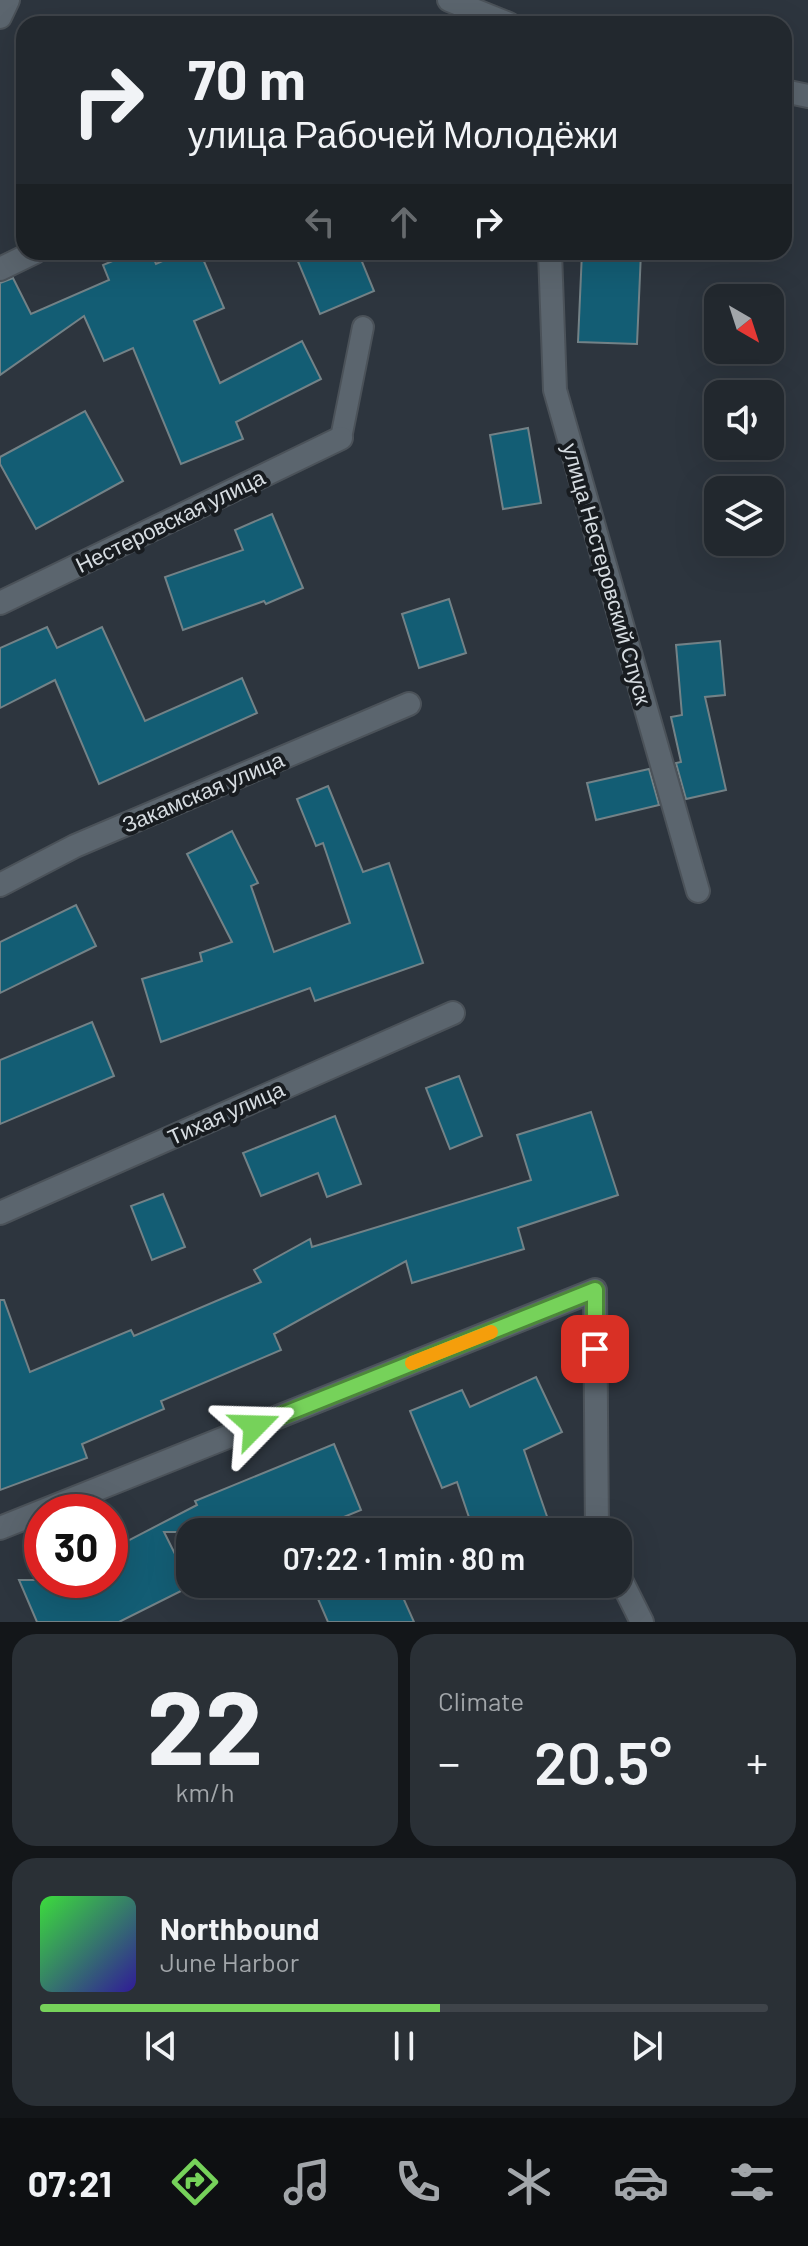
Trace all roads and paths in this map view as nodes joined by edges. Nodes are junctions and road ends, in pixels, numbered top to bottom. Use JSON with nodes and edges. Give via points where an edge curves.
{"nodes":[{"id":1,"x":8,"y":0,"type":"edge"},
{"id":2,"x":449,"y":0,"type":"edge"},
{"id":3,"x":489,"y":16,"type":"edge"},
{"id":4,"x":0,"y":17,"type":"edge"},
{"id":5,"x":19,"y":260,"type":"edge"},
{"id":6,"x":550,"y":260,"type":"edge"},
{"id":7,"x":0,"y":269,"type":"edge"},
{"id":8,"x":363,"y":327,"type":"dead end"},
{"id":9,"x":341,"y":438,"type":"joint"},
{"id":10,"x":0,"y":603,"type":"edge"},
{"id":11,"x":409,"y":704,"type":"dead end"},
{"id":12,"x":0,"y":885,"type":"edge"},
{"id":13,"x":698,"y":891,"type":"dead end"},
{"id":14,"x":453,"y":1013,"type":"dead end"},
{"id":15,"x":0,"y":1213,"type":"edge"},
{"id":16,"x":597,"y":1518,"type":"edge"},
{"id":17,"x":0,"y":1528,"type":"edge"},
{"id":18,"x":630,"y":1598,"type":"edge"},
{"id":19,"x":642,"y":1622,"type":"edge"}],
"edges":[{"from":1,"to":4,"type":"street"},
{"from":2,"to":3,"type":"street"},
{"from":5,"to":7,"type":"street"},
{"from":6,"to":13,"type":"street","name":"улица Нестеровский Спуск","via":[[555,390]]},
{"from":8,"to":9,"type":"lane"},
{"from":9,"to":10,"type":"street","name":"Нестеровская улица"},
{"from":11,"to":12,"type":"street","name":"Закамская улица","via":[[75,846]]},
{"from":14,"to":15,"type":"street","name":"Тихая улица"},
{"from":16,"to":17,"type":"street","via":[[595,1290]]},
{"from":18,"to":19,"type":"street"}]}
